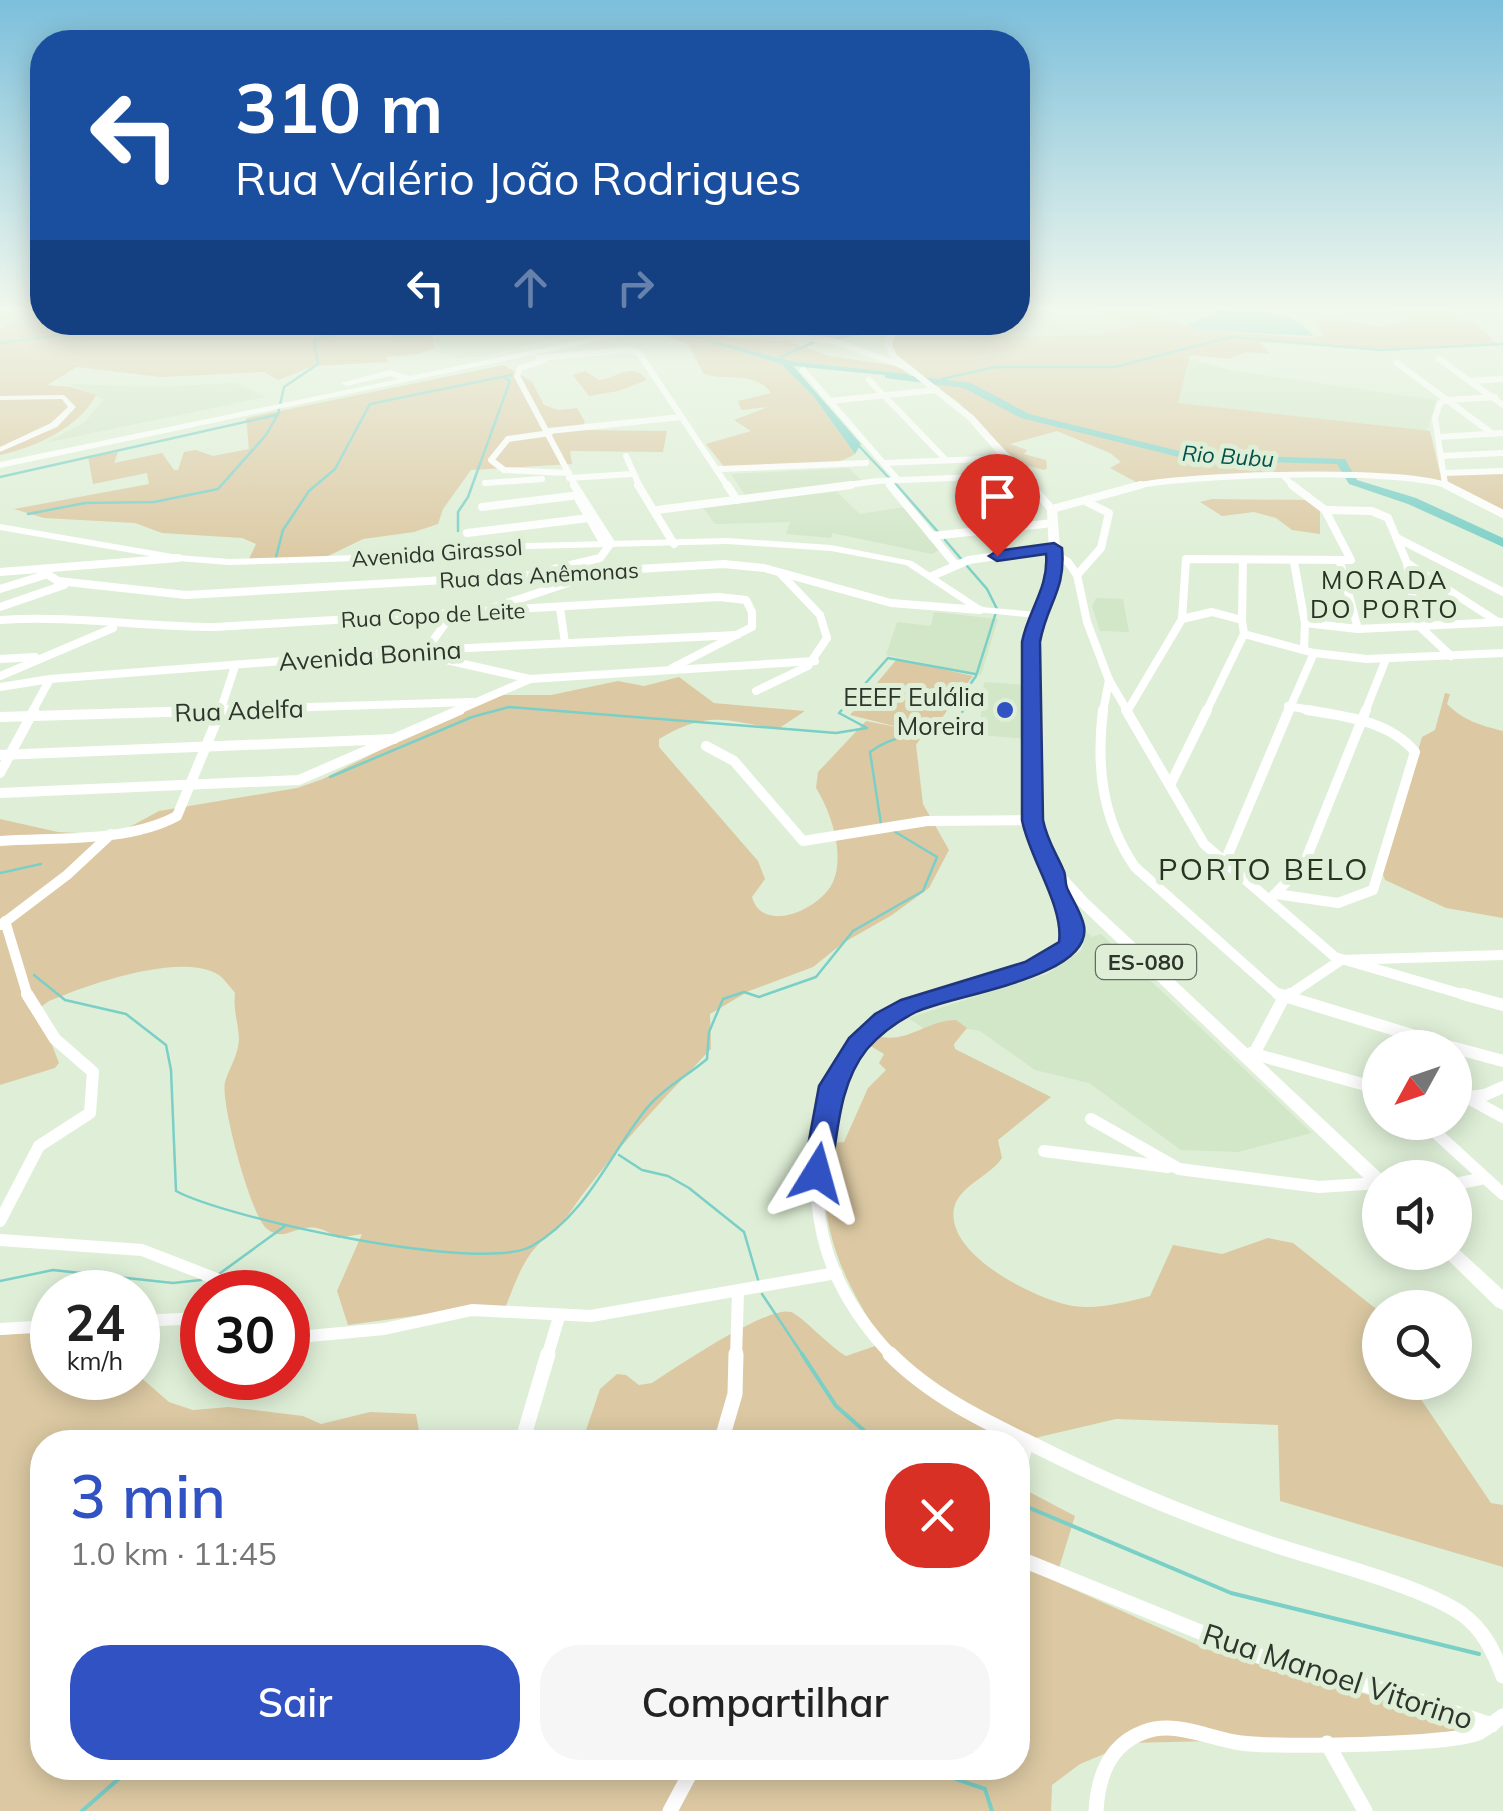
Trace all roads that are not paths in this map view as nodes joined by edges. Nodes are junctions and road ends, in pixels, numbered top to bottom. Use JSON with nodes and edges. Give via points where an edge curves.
{"nodes":[{"id":1,"x":317,"y":393,"type":"edge"},
{"id":2,"x":346,"y":393,"type":"edge"},
{"id":3,"x":356,"y":393,"type":"edge"},
{"id":4,"x":528,"y":393,"type":"edge"},
{"id":5,"x":664,"y":393,"type":"edge"},
{"id":6,"x":822,"y":393,"type":"edge"},
{"id":7,"x":882,"y":393,"type":"edge"},
{"id":8,"x":910,"y":393,"type":"edge"},
{"id":9,"x":940,"y":393,"type":"edge"},
{"id":10,"x":1436,"y":393,"type":"edge"},
{"id":11,"x":1486,"y":393,"type":"edge"},
{"id":12,"x":884,"y":395,"type":"junction"},
{"id":13,"x":1503,"y":396,"type":"edge"},
{"id":14,"x":1492,"y":397,"type":"junction"},
{"id":15,"x":0,"y":398,"type":"edge"},
{"id":16,"x":1446,"y":400,"type":"junction"},
{"id":17,"x":829,"y":401,"type":"junction"},
{"id":18,"x":306,"y":402,"type":"junction"},
{"id":19,"x":1503,"y":405,"type":"edge"},
{"id":20,"x":681,"y":417,"type":"junction"},
{"id":21,"x":550,"y":432,"type":"junction"},
{"id":22,"x":1503,"y":433,"type":"edge"},
{"id":23,"x":1492,"y":434,"type":"junction"},
{"id":24,"x":1439,"y":437,"type":"junction"},
{"id":25,"x":0,"y":450,"type":"edge"},
{"id":26,"x":1503,"y":453,"type":"edge"},
{"id":27,"x":626,"y":456,"type":"dead end"},
{"id":28,"x":1441,"y":456,"type":"junction"},
{"id":29,"x":1007,"y":458,"type":"junction"},
{"id":30,"x":946,"y":460,"type":"junction"},
{"id":31,"x":866,"y":463,"type":"dead end"},
{"id":32,"x":0,"y":464,"type":"edge"},
{"id":33,"x":884,"y":464,"type":"junction"},
{"id":34,"x":720,"y":469,"type":"junction"},
{"id":35,"x":1503,"y":471,"type":"edge"},
{"id":36,"x":1444,"y":473,"type":"junction"},
{"id":37,"x":632,"y":474,"type":"junction"},
{"id":38,"x":1023,"y":475,"type":"junction"},
{"id":39,"x":570,"y":476,"type":"junction"},
{"id":40,"x":1284,"y":476,"type":"junction"},
{"id":41,"x":893,"y":480,"type":"junction"},
{"id":42,"x":485,"y":483,"type":"dead end"},
{"id":43,"x":1445,"y":484,"type":"junction"},
{"id":44,"x":580,"y":494,"type":"junction"},
{"id":45,"x":737,"y":500,"type":"junction"},
{"id":46,"x":1087,"y":502,"type":"junction"},
{"id":47,"x":482,"y":507,"type":"dead end"},
{"id":48,"x":1052,"y":509,"type":"junction"},
{"id":49,"x":657,"y":510,"type":"junction"},
{"id":50,"x":1325,"y":510,"type":"junction"},
{"id":51,"x":1503,"y":514,"type":"edge"},
{"id":52,"x":589,"y":518,"type":"junction"},
{"id":53,"x":1053,"y":522,"type":"junction"},
{"id":54,"x":0,"y":527,"type":"edge"},
{"id":55,"x":467,"y":533,"type":"dead end"},
{"id":56,"x":938,"y":536,"type":"junction"},
{"id":57,"x":1396,"y":537,"type":"junction"},
{"id":58,"x":674,"y":544,"type":"junction"},
{"id":59,"x":607,"y":546,"type":"junction"},
{"id":60,"x":1054,"y":551,"type":"junction"},
{"id":61,"x":178,"y":558,"type":"junction"},
{"id":62,"x":1243,"y":561,"type":"junction"},
{"id":63,"x":1294,"y":562,"type":"junction"},
{"id":64,"x":1340,"y":562,"type":"junction"},
{"id":65,"x":961,"y":563,"type":"junction"},
{"id":66,"x":1407,"y":563,"type":"junction"},
{"id":67,"x":0,"y":569,"type":"edge"},
{"id":68,"x":780,"y":572,"type":"junction"},
{"id":69,"x":44,"y":573,"type":"junction"},
{"id":70,"x":598,"y":573,"type":"junction"},
{"id":71,"x":1077,"y":575,"type":"junction"},
{"id":72,"x":518,"y":576,"type":"junction"},
{"id":73,"x":932,"y":576,"type":"junction"},
{"id":74,"x":70,"y":583,"type":"junction"},
{"id":75,"x":0,"y":589,"type":"edge"},
{"id":76,"x":1503,"y":592,"type":"edge"},
{"id":77,"x":0,"y":607,"type":"edge"},
{"id":78,"x":560,"y":608,"type":"junction"},
{"id":79,"x":980,"y":610,"type":"junction"},
{"id":80,"x":482,"y":611,"type":"junction"},
{"id":81,"x":453,"y":613,"type":"junction"},
{"id":82,"x":1036,"y":615,"type":"junction"},
{"id":83,"x":1182,"y":619,"type":"junction"},
{"id":84,"x":0,"y":620,"type":"edge"},
{"id":85,"x":1242,"y":620,"type":"junction"},
{"id":86,"x":1501,"y":622,"type":"edge"},
{"id":87,"x":1305,"y":624,"type":"junction"},
{"id":88,"x":119,"y":626,"type":"junction"},
{"id":89,"x":1420,"y":628,"type":"junction"},
{"id":90,"x":1358,"y":629,"type":"junction"},
{"id":91,"x":742,"y":634,"type":"junction"},
{"id":92,"x":1244,"y":634,"type":"junction"},
{"id":93,"x":566,"y":642,"type":"junction"},
{"id":94,"x":426,"y":650,"type":"junction"},
{"id":95,"x":1309,"y":651,"type":"junction"},
{"id":96,"x":1503,"y":653,"type":"edge"},
{"id":97,"x":1451,"y":656,"type":"junction"},
{"id":98,"x":41,"y":657,"type":"junction"},
{"id":99,"x":0,"y":659,"type":"edge"},
{"id":100,"x":1386,"y":660,"type":"junction"},
{"id":101,"x":816,"y":661,"type":"junction"},
{"id":102,"x":235,"y":666,"type":"junction"},
{"id":103,"x":672,"y":668,"type":"junction"},
{"id":104,"x":0,"y":676,"type":"edge"},
{"id":105,"x":50,"y":679,"type":"junction"},
{"id":106,"x":530,"y":679,"type":"junction"},
{"id":107,"x":1109,"y":680,"type":"junction"},
{"id":108,"x":0,"y":687,"type":"edge"},
{"id":109,"x":756,"y":691,"type":"dead end"},
{"id":110,"x":478,"y":701,"type":"junction"},
{"id":111,"x":1288,"y":706,"type":"junction"},
{"id":112,"x":1128,"y":710,"type":"junction"},
{"id":113,"x":218,"y":711,"type":"junction"},
{"id":114,"x":31,"y":716,"type":"junction"},
{"id":115,"x":0,"y":718,"type":"edge"},
{"id":116,"x":1360,"y":721,"type":"junction"},
{"id":117,"x":399,"y":739,"type":"junction"},
{"id":118,"x":209,"y":746,"type":"junction"},
{"id":119,"x":706,"y":746,"type":"dead end"},
{"id":120,"x":5,"y":754,"type":"edge"},
{"id":121,"x":0,"y":773,"type":"edge"},
{"id":122,"x":1170,"y":783,"type":"junction"},
{"id":123,"x":191,"y":786,"type":"junction"},
{"id":124,"x":0,"y":793,"type":"edge"},
{"id":125,"x":1032,"y":820,"type":"junction"},
{"id":126,"x":112,"y":833,"type":"junction"},
{"id":127,"x":0,"y":841,"type":"edge"},
{"id":128,"x":1224,"y":864,"type":"junction"},
{"id":129,"x":1054,"y":872,"type":"junction"},
{"id":130,"x":1250,"y":886,"type":"junction"},
{"id":131,"x":1275,"y":895,"type":"junction"},
{"id":132,"x":2,"y":924,"type":"edge"},
{"id":133,"x":1503,"y":955,"type":"edge"},
{"id":134,"x":1341,"y":960,"type":"junction"},
{"id":135,"x":1283,"y":998,"type":"junction"},
{"id":136,"x":1503,"y":1005,"type":"edge"},
{"id":137,"x":1393,"y":1030,"type":"edge"},
{"id":138,"x":1248,"y":1053,"type":"junction"},
{"id":139,"x":1472,"y":1053,"type":"edge"},
{"id":140,"x":1503,"y":1061,"type":"edge"},
{"id":141,"x":1362,"y":1085,"type":"edge"},
{"id":142,"x":1501,"y":1088,"type":"edge"},
{"id":143,"x":1472,"y":1096,"type":"edge"},
{"id":144,"x":1472,"y":1103,"type":"edge"},
{"id":145,"x":1503,"y":1117,"type":"edge"},
{"id":146,"x":1091,"y":1119,"type":"dead end"},
{"id":147,"x":1444,"y":1140,"type":"edge"},
{"id":148,"x":1044,"y":1151,"type":"dead end"},
{"id":149,"x":1362,"y":1165,"type":"edge"},
{"id":150,"x":1178,"y":1169,"type":"junction"},
{"id":151,"x":1485,"y":1178,"type":"junction"},
{"id":152,"x":1472,"y":1181,"type":"edge"},
{"id":153,"x":1362,"y":1185,"type":"edge"},
{"id":154,"x":1503,"y":1194,"type":"edge"},
{"id":155,"x":0,"y":1221,"type":"edge"},
{"id":156,"x":0,"y":1240,"type":"edge"},
{"id":157,"x":193,"y":1270,"type":"edge"},
{"id":158,"x":1470,"y":1270,"type":"edge"},
{"id":159,"x":836,"y":1273,"type":"junction"},
{"id":160,"x":738,"y":1292,"type":"junction"},
{"id":161,"x":1503,"y":1302,"type":"edge"},
{"id":162,"x":559,"y":1316,"type":"junction"},
{"id":163,"x":30,"y":1328,"type":"edge"},
{"id":164,"x":0,"y":1330,"type":"edge"},
{"id":165,"x":310,"y":1335,"type":"edge"},
{"id":166,"x":526,"y":1430,"type":"edge"},
{"id":167,"x":724,"y":1430,"type":"edge"},
{"id":168,"x":1003,"y":1430,"type":"edge"},
{"id":169,"x":1030,"y":1443,"type":"edge"},
{"id":170,"x":1030,"y":1563,"type":"edge"},
{"id":171,"x":1503,"y":1676,"type":"edge"},
{"id":172,"x":1498,"y":1721,"type":"edge"},
{"id":173,"x":1327,"y":1743,"type":"junction"},
{"id":174,"x":687,"y":1780,"type":"edge"},
{"id":175,"x":670,"y":1811,"type":"edge"},
{"id":176,"x":1096,"y":1811,"type":"edge"},
{"id":177,"x":1365,"y":1811,"type":"edge"}],
"edges":[{"from":1,"to":32,"type":"highway"},
{"from":2,"to":18,"type":"highway"},
{"from":3,"to":18,"type":"highway"},
{"from":4,"to":21,"type":"street"},
{"from":5,"to":20,"type":"street"},
{"from":6,"to":17,"type":"street"},
{"from":7,"to":12,"type":"street"},
{"from":8,"to":12,"type":"street"},
{"from":9,"to":29,"type":"main road"},
{"from":10,"to":16,"type":"street"},
{"from":11,"to":14,"type":"street"},
{"from":12,"to":17,"type":"street"},
{"from":12,"to":30,"type":"street"},
{"from":13,"to":14,"type":"street"},
{"from":14,"to":16,"type":"street"},
{"from":14,"to":19,"type":"street"},
{"from":15,"to":25,"type":"street","via":[[64,397],[72,407],[54,425]]},
{"from":16,"to":23,"type":"street"},
{"from":16,"to":24,"type":"street","via":[[1435,418]]},
{"from":17,"to":33,"type":"street"},
{"from":18,"to":32,"type":"highway"},
{"from":20,"to":21,"type":"street"},
{"from":20,"to":34,"type":"street"},
{"from":21,"to":39,"type":"street"},
{"from":21,"to":39,"type":"street","via":[[508,439],[492,460],[504,470]]},
{"from":22,"to":23,"type":"street"},
{"from":23,"to":24,"type":"street"},
{"from":24,"to":28,"type":"street"},
{"from":26,"to":28,"type":"street"},
{"from":27,"to":37,"type":"street"},
{"from":28,"to":36,"type":"street"},
{"from":29,"to":30,"type":"street"},
{"from":29,"to":38,"type":"main road"},
{"from":30,"to":33,"type":"street"},
{"from":31,"to":34,"type":"street"},
{"from":33,"to":41,"type":"street"},
{"from":34,"to":45,"type":"street"},
{"from":35,"to":36,"type":"street"},
{"from":36,"to":43,"type":"street"},
{"from":37,"to":39,"type":"street"},
{"from":37,"to":49,"type":"street"},
{"from":38,"to":41,"type":"street"},
{"from":38,"to":48,"type":"main road"},
{"from":39,"to":42,"type":"street"},
{"from":39,"to":44,"type":"street"},
{"from":40,"to":43,"type":"street"},
{"from":40,"to":46,"type":"street","via":[[1146,483]]},
{"from":40,"to":50,"type":"street"},
{"from":41,"to":45,"type":"street"},
{"from":41,"to":56,"type":"street"},
{"from":43,"to":51,"type":"street"},
{"from":44,"to":47,"type":"street"},
{"from":44,"to":52,"type":"street"},
{"from":44,"to":59,"type":"street"},
{"from":45,"to":49,"type":"street"},
{"from":46,"to":48,"type":"street"},
{"from":46,"to":71,"type":"street","via":[[1109,513],[1101,548]]},
{"from":48,"to":53,"type":"main road","number":"ES-080"},
{"from":49,"to":58,"type":"street"},
{"from":50,"to":57,"type":"street","via":[[1382,514]]},
{"from":50,"to":64,"type":"street","via":[[1351,558]]},
{"from":52,"to":55,"type":"street"},
{"from":52,"to":59,"type":"street"},
{"from":53,"to":56,"type":"street"},
{"from":53,"to":60,"type":"main road","number":"ES-080"},
{"from":54,"to":61,"type":"street","name":"Avenida Girassol"},
{"from":56,"to":65,"type":"street"},
{"from":57,"to":66,"type":"street"},
{"from":57,"to":76,"type":"street"},
{"from":58,"to":59,"type":"street","name":"Avenida Girassol"},
{"from":58,"to":73,"type":"street","name":"Avenida Girassol","via":[[727,540],[857,551],[900,560]]},
{"from":59,"to":61,"type":"street","name":"Avenida Girassol","via":[[264,561]]},
{"from":59,"to":72,"type":"street","via":[[594,560]]},
{"from":60,"to":65,"type":"street"},
{"from":60,"to":71,"type":"street"},
{"from":60,"to":82,"type":"main road","number":"ES-080","via":[[1056,575]]},
{"from":61,"to":69,"type":"street"},
{"from":62,"to":63,"type":"street"},
{"from":62,"to":83,"type":"street","via":[[1184,561]]},
{"from":62,"to":85,"type":"street"},
{"from":63,"to":64,"type":"street"},
{"from":63,"to":87,"type":"street"},
{"from":64,"to":90,"type":"street"},
{"from":65,"to":73,"type":"street"},
{"from":66,"to":86,"type":"street"},
{"from":66,"to":89,"type":"street"},
{"from":67,"to":69,"type":"street"},
{"from":68,"to":70,"type":"street","name":"Rua das Anêmonas","via":[[724,564]]},
{"from":68,"to":79,"type":"street","name":"Rua das Anêmonas","via":[[891,602]]},
{"from":68,"to":101,"type":"street","via":[[828,630]]},
{"from":69,"to":74,"type":"street","name":"Rua das Anêmonas"},
{"from":69,"to":75,"type":"street"},
{"from":70,"to":72,"type":"street","name":"Rua das Anêmonas"},
{"from":70,"to":80,"type":"street"},
{"from":71,"to":107,"type":"street","via":[[1086,622]]},
{"from":72,"to":74,"type":"street","name":"Rua das Anêmonas","via":[[186,595]]},
{"from":73,"to":79,"type":"street","name":"Avenida Girassol"},
{"from":74,"to":77,"type":"street"},
{"from":78,"to":80,"type":"street","name":"Rua Copo de Leite"},
{"from":78,"to":91,"type":"street","name":"Rua Copo de Leite","via":[[732,596],[746,600],[752,612],[754,623]]},
{"from":78,"to":93,"type":"street"},
{"from":79,"to":82,"type":"street","name":"Rua das Anêmonas"},
{"from":80,"to":81,"type":"street","name":"Rua Copo de Leite"},
{"from":81,"to":88,"type":"street","name":"Rua Copo de Leite"},
{"from":81,"to":94,"type":"street"},
{"from":82,"to":125,"type":"main road","number":"ES-080"},
{"from":83,"to":85,"type":"street","via":[[1211,610]]},
{"from":83,"to":112,"type":"street"},
{"from":84,"to":88,"type":"street","name":"Rua Copo de Leite","via":[[47,616]]},
{"from":85,"to":92,"type":"street"},
{"from":86,"to":89,"type":"street"},
{"from":87,"to":90,"type":"street"},
{"from":87,"to":95,"type":"street"},
{"from":88,"to":98,"type":"street"},
{"from":89,"to":90,"type":"street"},
{"from":89,"to":97,"type":"street"},
{"from":91,"to":93,"type":"street","name":"Avenida Bonina"},
{"from":91,"to":103,"type":"street"},
{"from":92,"to":95,"type":"street"},
{"from":92,"to":122,"type":"street"},
{"from":93,"to":94,"type":"street","name":"Avenida Bonina"},
{"from":94,"to":102,"type":"street","name":"Avenida Bonina"},
{"from":94,"to":106,"type":"street","via":[[443,661]]},
{"from":95,"to":100,"type":"street"},
{"from":95,"to":111,"type":"street"},
{"from":96,"to":97,"type":"street"},
{"from":97,"to":100,"type":"street"},
{"from":98,"to":99,"type":"street"},
{"from":98,"to":104,"type":"street"},
{"from":100,"to":116,"type":"street"},
{"from":101,"to":103,"type":"street"},
{"from":101,"to":109,"type":"street"},
{"from":102,"to":105,"type":"street","name":"Avenida Bonina"},
{"from":102,"to":113,"type":"street"},
{"from":103,"to":106,"type":"street"},
{"from":105,"to":108,"type":"street","name":"Avenida Bonina"},
{"from":105,"to":114,"type":"street"},
{"from":106,"to":110,"type":"street"},
{"from":107,"to":112,"type":"street"},
{"from":107,"to":135,"type":"street","via":[[1099,745],[1104,800],[1118,843],[1135,866]]},
{"from":110,"to":113,"type":"street","name":"Rua Adelfa"},
{"from":110,"to":117,"type":"street"},
{"from":111,"to":116,"type":"street"},
{"from":111,"to":128,"type":"street"},
{"from":112,"to":122,"type":"street"},
{"from":113,"to":114,"type":"street","name":"Rua Adelfa"},
{"from":113,"to":118,"type":"street"},
{"from":114,"to":115,"type":"street","name":"Rua Adelfa"},
{"from":114,"to":120,"type":"street"},
{"from":116,"to":131,"type":"street","via":[[1304,864]]},
{"from":116,"to":131,"type":"street","via":[[1404,740],[1415,752],[1376,884],[1361,898],[1335,904]]},
{"from":117,"to":118,"type":"street"},
{"from":117,"to":123,"type":"street","via":[[299,780]]},
{"from":118,"to":120,"type":"street"},
{"from":118,"to":123,"type":"street"},
{"from":119,"to":125,"type":"street","via":[[734,761],[803,841],[942,820]]},
{"from":120,"to":121,"type":"street"},
{"from":122,"to":128,"type":"street","via":[[1198,835]]},
{"from":123,"to":124,"type":"street"},
{"from":123,"to":126,"type":"street","via":[[182,811],[164,823]]},
{"from":125,"to":129,"type":"main road","number":"ES-080","via":[[1037,846]]},
{"from":126,"to":127,"type":"street"},
{"from":126,"to":132,"type":"street"},
{"from":128,"to":130,"type":"street"},
{"from":129,"to":138,"type":"main road","number":"ES-080"},
{"from":129,"to":159,"type":"street","via":[[1072,926],[1064,951],[1033,968],[894,1012],[858,1044],[839,1073],[826,1108],[816,1186]]},
{"from":130,"to":131,"type":"street"},
{"from":130,"to":131,"type":"street"},
{"from":131,"to":134,"type":"street"},
{"from":132,"to":155,"type":"street","via":[[21,989],[38,1020],[93,1072],[90,1113],[39,1146]]},
{"from":133,"to":134,"type":"street"},
{"from":134,"to":135,"type":"street"},
{"from":134,"to":136,"type":"street"},
{"from":135,"to":137,"type":"street"},
{"from":135,"to":138,"type":"street"},
{"from":138,"to":141,"type":"street"},
{"from":138,"to":149,"type":"main road","number":"ES-080"},
{"from":139,"to":140,"type":"street"},
{"from":142,"to":143,"type":"street"},
{"from":144,"to":145,"type":"street"},
{"from":146,"to":150,"type":"street"},
{"from":147,"to":151,"type":"street"},
{"from":148,"to":150,"type":"street"},
{"from":150,"to":153,"type":"street","via":[[1290,1185]]},
{"from":151,"to":152,"type":"street"},
{"from":151,"to":154,"type":"street"},
{"from":156,"to":157,"type":"street","via":[[142,1250]]},
{"from":158,"to":161,"type":"main road"},
{"from":159,"to":160,"type":"street"},
{"from":159,"to":168,"type":"street","via":[[856,1316],[897,1363],[948,1403]]},
{"from":160,"to":162,"type":"street"},
{"from":160,"to":167,"type":"street","via":[[735,1394]]},
{"from":162,"to":165,"type":"street","via":[[472,1310],[384,1329]]},
{"from":162,"to":166,"type":"street"},
{"from":163,"to":164,"type":"street"},
{"from":169,"to":171,"type":"street","via":[[1183,1514],[1462,1614],[1490,1643]]},
{"from":170,"to":172,"type":"street","name":"Rua Manoel Vitorino","via":[[1274,1662]]},
{"from":172,"to":173,"type":"street","via":[[1476,1734],[1422,1741]]},
{"from":173,"to":176,"type":"street","via":[[1278,1747],[1147,1730],[1109,1755]]},
{"from":173,"to":177,"type":"street"},
{"from":174,"to":175,"type":"street"}]}
